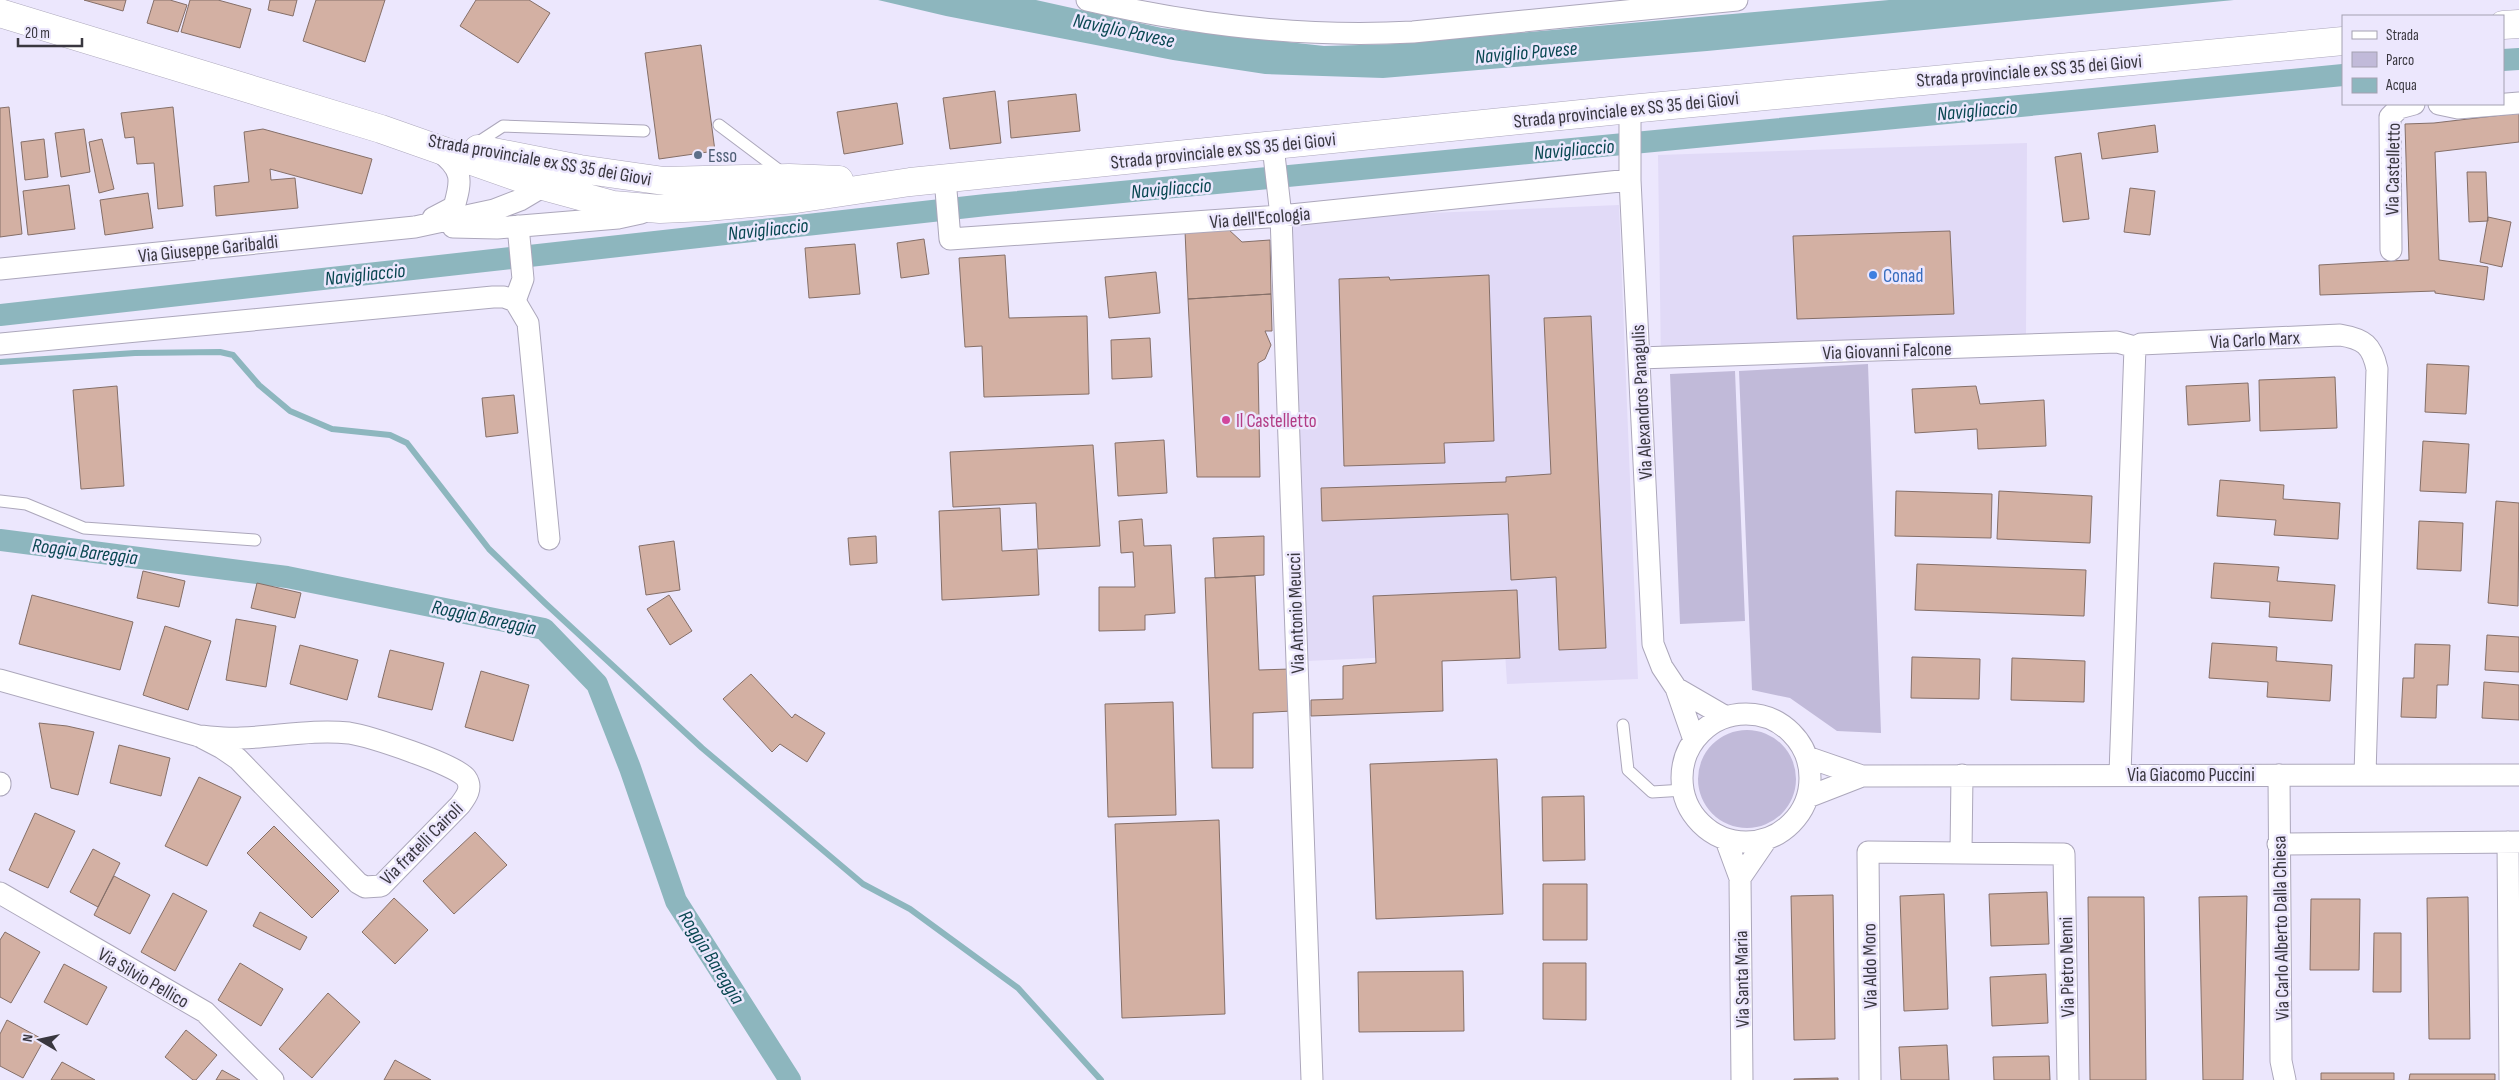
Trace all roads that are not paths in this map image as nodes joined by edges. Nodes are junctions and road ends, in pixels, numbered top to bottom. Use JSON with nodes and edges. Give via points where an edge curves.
{"nodes":[{"id":1,"x":1087,"y":0,"type":"edge"},
{"id":2,"x":1737,"y":0,"type":"edge"},
{"id":3,"x":0,"y":13,"type":"edge"},
{"id":4,"x":2519,"y":24,"type":"edge"},
{"id":5,"x":2504,"y":25,"type":"edge"},
{"id":6,"x":2342,"y":41,"type":"edge"},
{"id":7,"x":2519,"y":103,"type":"edge"},
{"id":8,"x":2504,"y":104,"type":"edge"},
{"id":9,"x":2410,"y":105,"type":"edge"},
{"id":10,"x":2444,"y":105,"type":"edge"},
{"id":11,"x":2495,"y":105,"type":"edge"},
{"id":12,"x":1630,"y":109,"type":"junction"},
{"id":13,"x":719,"y":125,"type":"dead end"},
{"id":14,"x":381,"y":129,"type":"junction"},
{"id":15,"x":644,"y":131,"type":"dead end"},
{"id":16,"x":470,"y":147,"type":"junction"},
{"id":17,"x":439,"y":152,"type":"junction"},
{"id":18,"x":1275,"y":155,"type":"junction"},
{"id":19,"x":580,"y":169,"type":"junction"},
{"id":20,"x":789,"y":178,"type":"junction"},
{"id":21,"x":1630,"y":180,"type":"junction"},
{"id":22,"x":910,"y":182,"type":"junction"},
{"id":23,"x":543,"y":186,"type":"junction"},
{"id":24,"x":946,"y":188,"type":"junction"},
{"id":25,"x":1280,"y":207,"type":"junction"},
{"id":26,"x":660,"y":209,"type":"junction"},
{"id":27,"x":415,"y":227,"type":"junction"},
{"id":28,"x":519,"y":233,"type":"junction"},
{"id":29,"x":2391,"y":250,"type":"dead end"},
{"id":30,"x":0,"y":269,"type":"edge"},
{"id":31,"x":515,"y":301,"type":"junction"},
{"id":32,"x":0,"y":344,"type":"edge"},
{"id":33,"x":2135,"y":347,"type":"junction"},
{"id":34,"x":1639,"y":358,"type":"junction"},
{"id":35,"x":0,"y":501,"type":"edge"},
{"id":36,"x":549,"y":539,"type":"dead end"},
{"id":37,"x":255,"y":540,"type":"dead end"},
{"id":38,"x":0,"y":680,"type":"edge"},
{"id":39,"x":1676,"y":688,"type":"junction"},
{"id":40,"x":1726,"y":717,"type":"junction"},
{"id":41,"x":1623,"y":726,"type":"dead end"},
{"id":42,"x":199,"y":736,"type":"junction"},
{"id":43,"x":1694,"y":740,"type":"junction"},
{"id":44,"x":1807,"y":757,"type":"junction"},
{"id":45,"x":2120,"y":774,"type":"junction"},
{"id":46,"x":1962,"y":775,"type":"junction"},
{"id":47,"x":2279,"y":775,"type":"junction"},
{"id":48,"x":2365,"y":775,"type":"junction"},
{"id":49,"x":2519,"y":775,"type":"edge"},
{"id":50,"x":1862,"y":776,"type":"junction"},
{"id":51,"x":1684,"y":790,"type":"junction"},
{"id":52,"x":1808,"y":797,"type":"junction"},
{"id":53,"x":1726,"y":840,"type":"junction"},
{"id":54,"x":1766,"y":840,"type":"junction"},
{"id":55,"x":2513,"y":842,"type":"edge"},
{"id":56,"x":2278,"y":844,"type":"junction"},
{"id":57,"x":1961,"y":851,"type":"junction"},
{"id":58,"x":1740,"y":878,"type":"junction"},
{"id":59,"x":0,"y":893,"type":"edge"},
{"id":60,"x":274,"y":1080,"type":"edge"},
{"id":61,"x":1312,"y":1080,"type":"edge"},
{"id":62,"x":1742,"y":1080,"type":"edge"},
{"id":63,"x":1870,"y":1080,"type":"edge"},
{"id":64,"x":2068,"y":1080,"type":"edge"},
{"id":65,"x":2285,"y":1080,"type":"edge"},
{"id":66,"x":2510,"y":1080,"type":"edge"}],
"edges":[{"from":1,"to":2,"type":"street","via":[[1203,21],[1317,34],[1367,34]]},
{"from":3,"to":14,"type":"main road","name":"Strada provinciale ex SS 35 dei Giovi"},
{"from":4,"to":5,"type":"main road"},
{"from":6,"to":12,"type":"main road","name":"Strada provinciale ex SS 35 dei Giovi"},
{"from":7,"to":8,"type":"street"},
{"from":9,"to":29,"type":"street","name":"Via Castelletto","via":[[2399,108],[2390,117]]},
{"from":10,"to":11,"type":"street","via":[[2458,108]]},
{"from":12,"to":18,"type":"main road","name":"Strada provinciale ex SS 35 dei Giovi"},
{"from":12,"to":21,"type":"street","name":"Via Alexandros Panagulis"},
{"from":13,"to":20,"type":"lane"},
{"from":14,"to":16,"type":"main road","name":"Strada provinciale ex SS 35 dei Giovi"},
{"from":14,"to":17,"type":"main road","name":"Strada provinciale ex SS 35 dei Giovi"},
{"from":15,"to":16,"type":"lane","via":[[503,126]]},
{"from":16,"to":19,"type":"main road","name":"Strada provinciale ex SS 35 dei Giovi"},
{"from":17,"to":23,"type":"main road","name":"Strada provinciale ex SS 35 dei Giovi"},
{"from":17,"to":27,"type":"street","via":[[452,161],[458,173],[460,185],[454,207]]},
{"from":18,"to":24,"type":"main road","name":"Strada provinciale ex SS 35 dei Giovi"},
{"from":18,"to":25,"type":"street","name":"Via Antonio Meucci"},
{"from":19,"to":20,"type":"main road","name":"Strada provinciale ex SS 35 dei Giovi","via":[[664,182]]},
{"from":19,"to":23,"type":"street"},
{"from":20,"to":22,"type":"main road","name":"Strada provinciale ex SS 35 dei Giovi"},
{"from":21,"to":25,"type":"street","name":"Via dell'Ecologia"},
{"from":21,"to":34,"type":"street","name":"Via Alexandros Panagulis"},
{"from":22,"to":24,"type":"main road","name":"Strada provinciale ex SS 35 dei Giovi"},
{"from":22,"to":26,"type":"main road","name":"Strada provinciale ex SS 35 dei Giovi","via":[[796,199]]},
{"from":23,"to":26,"type":"main road","name":"Strada provinciale ex SS 35 dei Giovi","via":[[613,205]]},
{"from":23,"to":27,"type":"street","via":[[494,210]]},
{"from":24,"to":25,"type":"street","name":"Via dell'Ecologia","via":[[950,239]]},
{"from":25,"to":61,"type":"street","name":"Via Antonio Meucci"},
{"from":26,"to":28,"type":"street"},
{"from":27,"to":28,"type":"street","via":[[497,228]]},
{"from":27,"to":30,"type":"street","name":"Via Giuseppe Garibaldi"},
{"from":28,"to":31,"type":"street","via":[[523,279]]},
{"from":31,"to":32,"type":"street","via":[[493,297]]},
{"from":31,"to":36,"type":"street","via":[[528,322]]},
{"from":33,"to":34,"type":"street","name":"Via Giovanni Falcone","via":[[2117,342]]},
{"from":33,"to":45,"type":"street"},
{"from":33,"to":48,"type":"street","name":"Via Carlo Marx","via":[[2142,344],[2340,336],[2364,342],[2374,352],[2377,369]]},
{"from":34,"to":39,"type":"street","name":"Via Alexandros Panagulis","via":[[1653,644],[1662,667]]},
{"from":35,"to":37,"type":"lane","via":[[26,504],[84,528]]},
{"from":38,"to":42,"type":"street","name":"Via fratelli Cairoli"},
{"from":39,"to":40,"type":"street","name":"Via Alexandros Panagulis"},
{"from":39,"to":43,"type":"street","name":"Via Alexandros Panagulis"},
{"from":40,"to":43,"type":"street","via":[[1708,726]]},
{"from":40,"to":44,"type":"street","via":[[1766,716],[1784,725],[1798,739]]},
{"from":41,"to":51,"type":"lane","via":[[1628,770],[1652,792]]},
{"from":42,"to":42,"type":"street","name":"Via fratelli Cairoli","via":[[238,759],[365,887],[381,886],[460,806],[468,792],[469,785],[462,773],[365,736],[347,733],[241,738]]},
{"from":43,"to":51,"type":"street","via":[[1685,758]]},
{"from":44,"to":50,"type":"street","name":"Via Giacomo Puccini"},
{"from":44,"to":52,"type":"street","via":[[1811,777]]},
{"from":45,"to":46,"type":"street","name":"Via Giacomo Puccini"},
{"from":45,"to":47,"type":"street","name":"Via Giacomo Puccini"},
{"from":46,"to":50,"type":"street","name":"Via Giacomo Puccini"},
{"from":46,"to":57,"type":"street"},
{"from":47,"to":48,"type":"street","name":"Via Giacomo Puccini"},
{"from":47,"to":56,"type":"street","name":"Via Carlo Alberto Dalla Chiesa"},
{"from":48,"to":49,"type":"street","name":"Via Giacomo Puccini"},
{"from":50,"to":52,"type":"street","name":"Via Giacomo Puccini"},
{"from":51,"to":53,"type":"street","via":[[1694,816],[1708,830]]},
{"from":52,"to":54,"type":"street","via":[[1799,816]]},
{"from":53,"to":54,"type":"street","via":[[1746,843]]},
{"from":53,"to":58,"type":"street","name":"Via Santa Maria"},
{"from":54,"to":58,"type":"street"},
{"from":55,"to":56,"type":"street"},
{"from":55,"to":66,"type":"street"},
{"from":56,"to":65,"type":"street","name":"Via Carlo Alberto Dalla Chiesa","via":[[2281,1061]]},
{"from":57,"to":63,"type":"street","name":"Via Aldo Moro","via":[[1868,852]]},
{"from":57,"to":64,"type":"street","name":"Via Pietro Nenni","via":[[2064,854]]},
{"from":58,"to":62,"type":"street","name":"Via Santa Maria"},
{"from":59,"to":60,"type":"street","name":"Via Silvio Pellico","via":[[205,1012]]}]}
